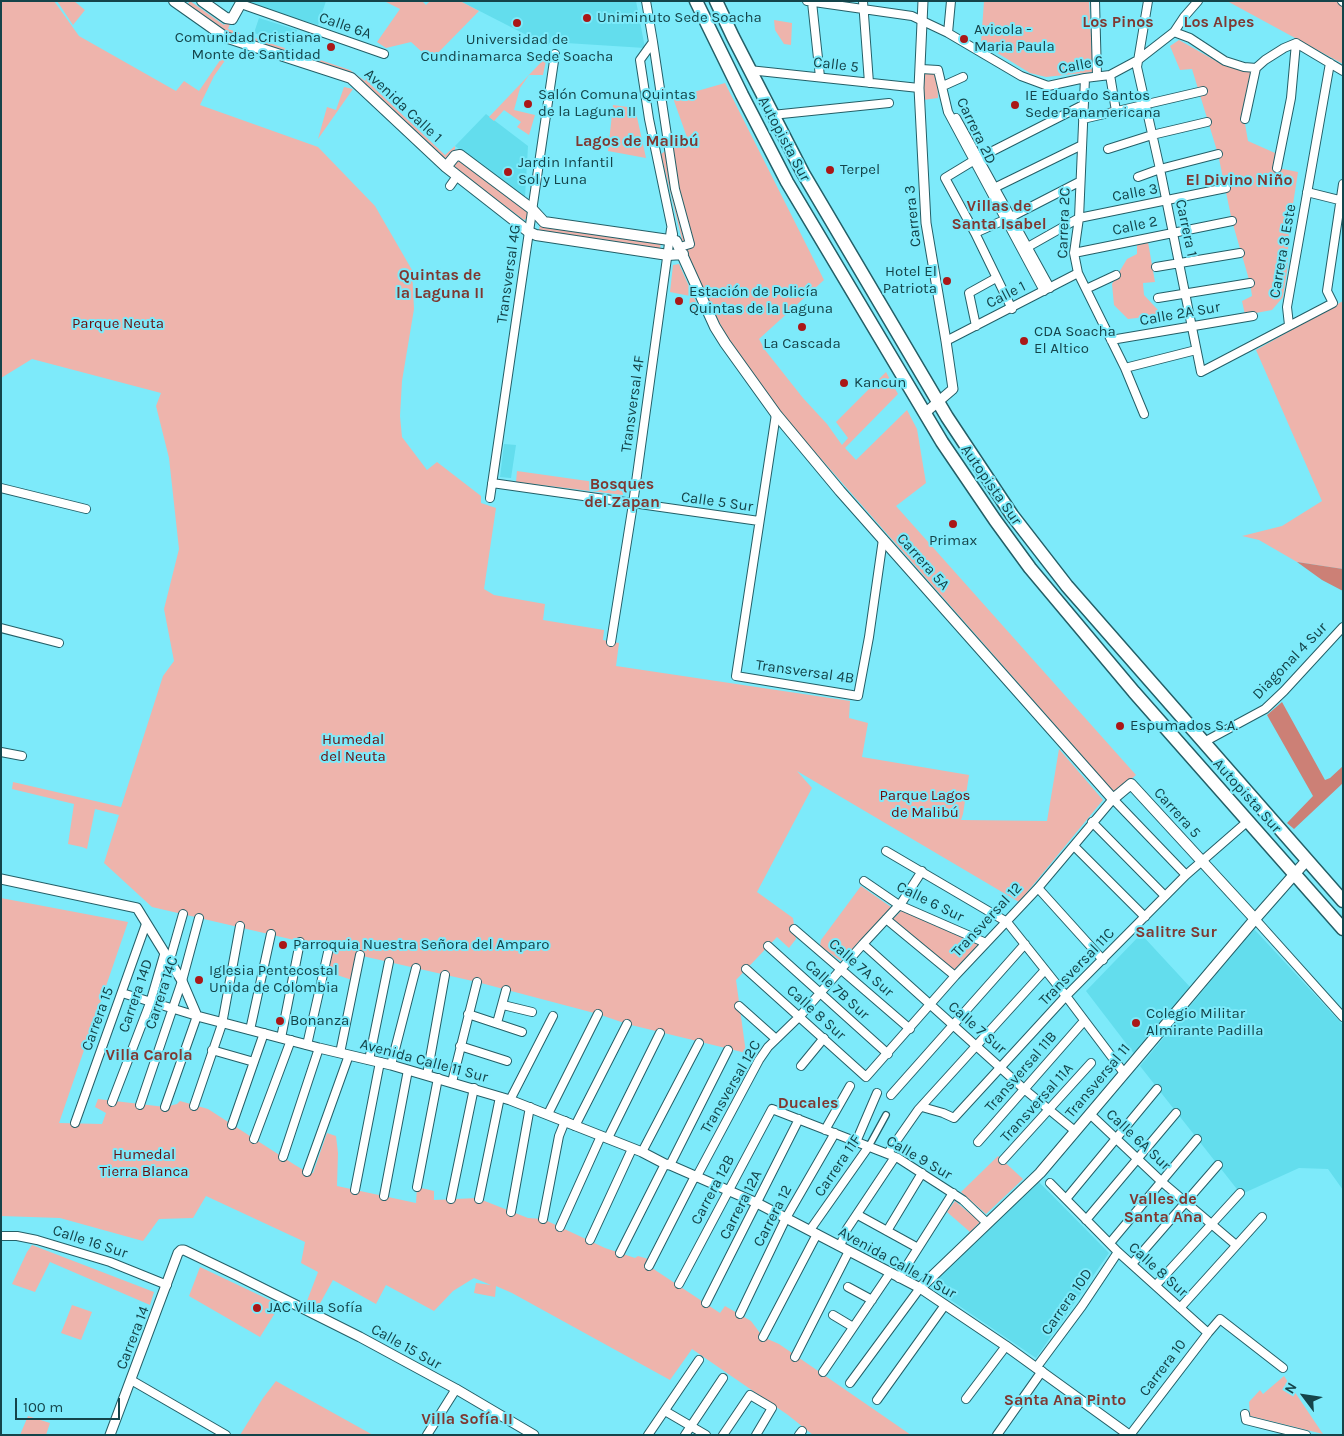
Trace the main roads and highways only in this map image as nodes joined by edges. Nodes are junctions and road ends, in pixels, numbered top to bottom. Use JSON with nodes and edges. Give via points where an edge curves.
{"nodes":[{"id":1,"x":202,"y":1,"type":"edge"},
{"id":2,"x":696,"y":1,"type":"edge"},
{"id":3,"x":716,"y":1,"type":"edge"},
{"id":4,"x":178,"y":3,"type":"edge"},
{"id":5,"x":241,"y":3,"type":"edge"},
{"id":6,"x":446,"y":167,"type":"junction"},
{"id":7,"x":677,"y":246,"type":"junction"},
{"id":8,"x":1131,"y":784,"type":"joint"},
{"id":9,"x":1113,"y":799,"type":"joint"},
{"id":10,"x":1307,"y":860,"type":"junction"},
{"id":11,"x":1294,"y":873,"type":"junction"},
{"id":12,"x":1343,"y":900,"type":"edge"},
{"id":13,"x":1255,"y":919,"type":"junction"},
{"id":14,"x":1343,"y":929,"type":"edge"},
{"id":15,"x":920,"y":1288,"type":"road end"}],
"edges":[{"from":1,"to":5,"type":"main road","via":[[232,19]]},
{"from":2,"to":11,"type":"highway","name":"Autopista Sur","via":[[787,182],[965,477],[1030,568],[1134,692]]},
{"from":3,"to":10,"type":"highway","name":"Autopista Sur","via":[[803,173],[980,468],[1033,544]]},
{"from":4,"to":6,"type":"main road","name":"Avenida Calle 1","via":[[225,38],[351,78]]},
{"from":6,"to":7,"type":"main road","name":"Avenida Calle 1","via":[[536,235],[668,255]]},
{"from":6,"to":7,"type":"main road","name":"Avenida Calle 1","via":[[455,156],[460,156],[532,209],[544,222]]},
{"from":7,"to":9,"type":"main road","name":"Carrera 5A","via":[[715,327],[776,414],[882,539]]},
{"from":8,"to":9,"type":"main road","name":"Transversal 12"},
{"from":8,"to":13,"type":"main road","name":"Carrera 5"},
{"from":10,"to":11,"type":"main road","name":"Transversal 11"},
{"from":10,"to":12,"type":"highway","name":"Autopista Sur"},
{"from":11,"to":13,"type":"main road","name":"Transversal 11"},
{"from":11,"to":14,"type":"highway","name":"Autopista Sur"},
{"from":13,"to":15,"type":"main road","name":"Transversal 11","via":[[1040,1172]]}]}
